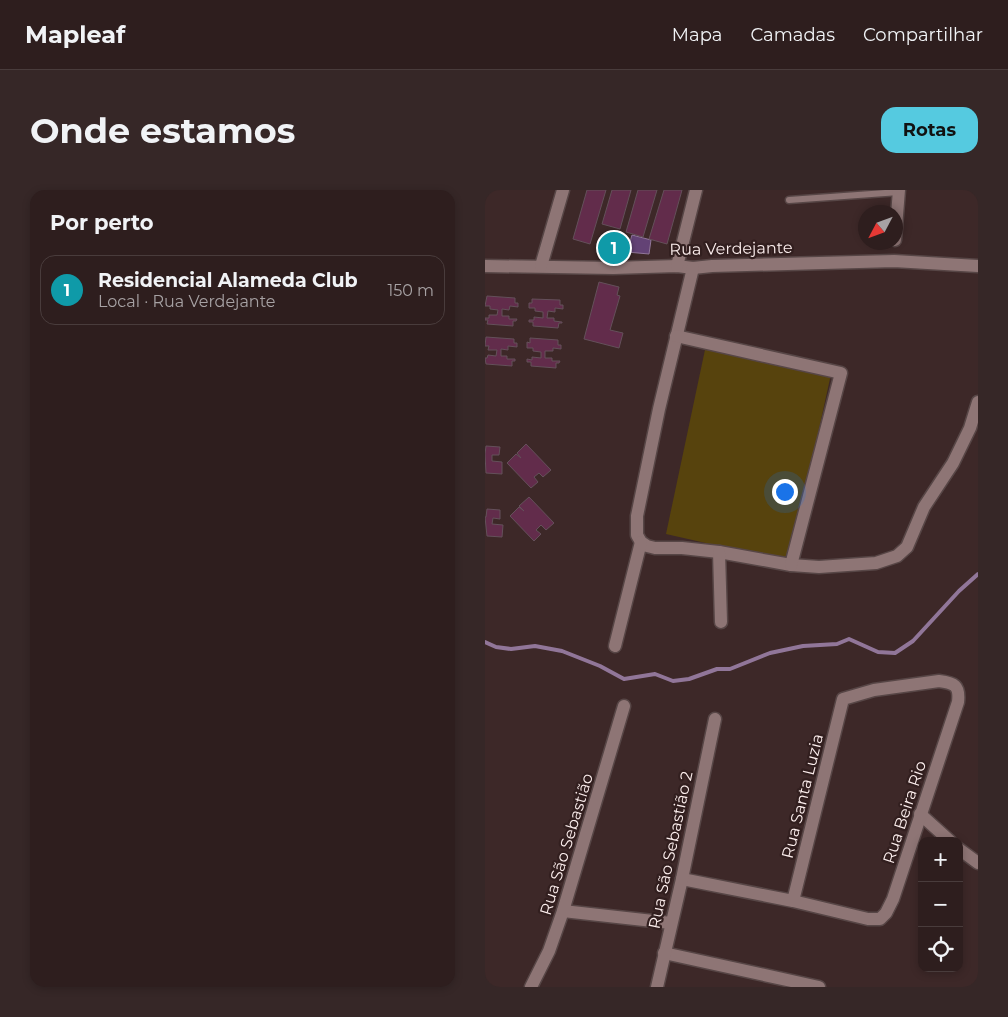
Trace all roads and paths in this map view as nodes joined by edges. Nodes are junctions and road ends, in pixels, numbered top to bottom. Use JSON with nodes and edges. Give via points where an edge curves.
{"nodes":[{"id":1,"x":563,"y":190,"type":"edge"},
{"id":2,"x":696,"y":190,"type":"edge"},
{"id":3,"x":899,"y":191,"type":"edge"},
{"id":4,"x":789,"y":200,"type":"dead end"},
{"id":5,"x":898,"y":205,"type":"edge"},
{"id":6,"x":895,"y":250,"type":"edge"},
{"id":7,"x":611,"y":254,"type":"dead end"},
{"id":8,"x":894,"y":261,"type":"junction"},
{"id":9,"x":485,"y":266,"type":"edge"},
{"id":10,"x":541,"y":266,"type":"junction"},
{"id":11,"x":677,"y":266,"type":"junction"},
{"id":12,"x":978,"y":266,"type":"edge"},
{"id":13,"x":613,"y":268,"type":"junction"},
{"id":14,"x":693,"y":268,"type":"junction"},
{"id":15,"x":677,"y":336,"type":"junction"},
{"id":16,"x":978,"y":402,"type":"edge"},
{"id":17,"x":641,"y":542,"type":"junction"},
{"id":18,"x":719,"y":552,"type":"junction"},
{"id":19,"x":791,"y":565,"type":"junction"},
{"id":20,"x":721,"y":622,"type":"dead end"},
{"id":21,"x":615,"y":646,"type":"dead end"},
{"id":22,"x":843,"y":699,"type":"joint"},
{"id":23,"x":624,"y":706,"type":"dead end"},
{"id":24,"x":715,"y":719,"type":"dead end"},
{"id":25,"x":920,"y":814,"type":"junction"},
{"id":26,"x":946,"y":837,"type":"edge"},
{"id":27,"x":963,"y":852,"type":"edge"},
{"id":28,"x":978,"y":863,"type":"edge"},
{"id":29,"x":681,"y":879,"type":"junction"},
{"id":30,"x":793,"y":901,"type":"junction"},
{"id":31,"x":563,"y":911,"type":"junction"},
{"id":32,"x":671,"y":923,"type":"junction"},
{"id":33,"x":664,"y":953,"type":"junction"},
{"id":34,"x":531,"y":987,"type":"edge"},
{"id":35,"x":657,"y":987,"type":"edge"},
{"id":36,"x":819,"y":987,"type":"edge"}],
"edges":[{"from":1,"to":10,"type":"street"},
{"from":2,"to":11,"type":"street"},
{"from":3,"to":4,"type":"lane"},
{"from":3,"to":5,"type":"street"},
{"from":6,"to":8,"type":"street"},
{"from":7,"to":13,"type":"lane"},
{"from":8,"to":12,"type":"street","name":"Rua Verdejante"},
{"from":8,"to":14,"type":"street","name":"Rua Verdejante"},
{"from":9,"to":10,"type":"street","name":"Rua Verdejante"},
{"from":10,"to":13,"type":"street","name":"Rua Verdejante"},
{"from":11,"to":13,"type":"street","name":"Rua Verdejante"},
{"from":11,"to":14,"type":"street","name":"Rua Verdejante"},
{"from":14,"to":15,"type":"street"},
{"from":15,"to":17,"type":"street","via":[[637,516],[637,535]]},
{"from":15,"to":19,"type":"street","via":[[841,373]]},
{"from":16,"to":19,"type":"street","via":[[953,463],[924,507],[907,547],[897,556],[876,562],[819,567]]},
{"from":17,"to":18,"type":"street","via":[[655,548]]},
{"from":17,"to":21,"type":"street"},
{"from":18,"to":19,"type":"street"},
{"from":18,"to":20,"type":"street"},
{"from":22,"to":25,"type":"street","name":"Rua Beira Rio","via":[[874,690],[939,681],[956,686],[958,702]]},
{"from":22,"to":30,"type":"street","name":"Rua Santa Luzia"},
{"from":23,"to":31,"type":"street","name":"Rua São Sebastião"},
{"from":24,"to":29,"type":"street","name":"Rua São Sebastião 2"},
{"from":25,"to":26,"type":"street"},
{"from":25,"to":30,"type":"street","name":"Rua Beira Rio","via":[[893,899],[879,919]]},
{"from":27,"to":28,"type":"street"},
{"from":29,"to":30,"type":"street"},
{"from":29,"to":32,"type":"street","name":"Rua São Sebastião 2"},
{"from":31,"to":32,"type":"street"},
{"from":31,"to":34,"type":"street","name":"Rua São Sebastião","via":[[549,952]]},
{"from":32,"to":33,"type":"street","name":"Rua São Sebastião 2"},
{"from":33,"to":35,"type":"street","name":"Rua São Sebastião 2"},
{"from":33,"to":36,"type":"street"}]}
